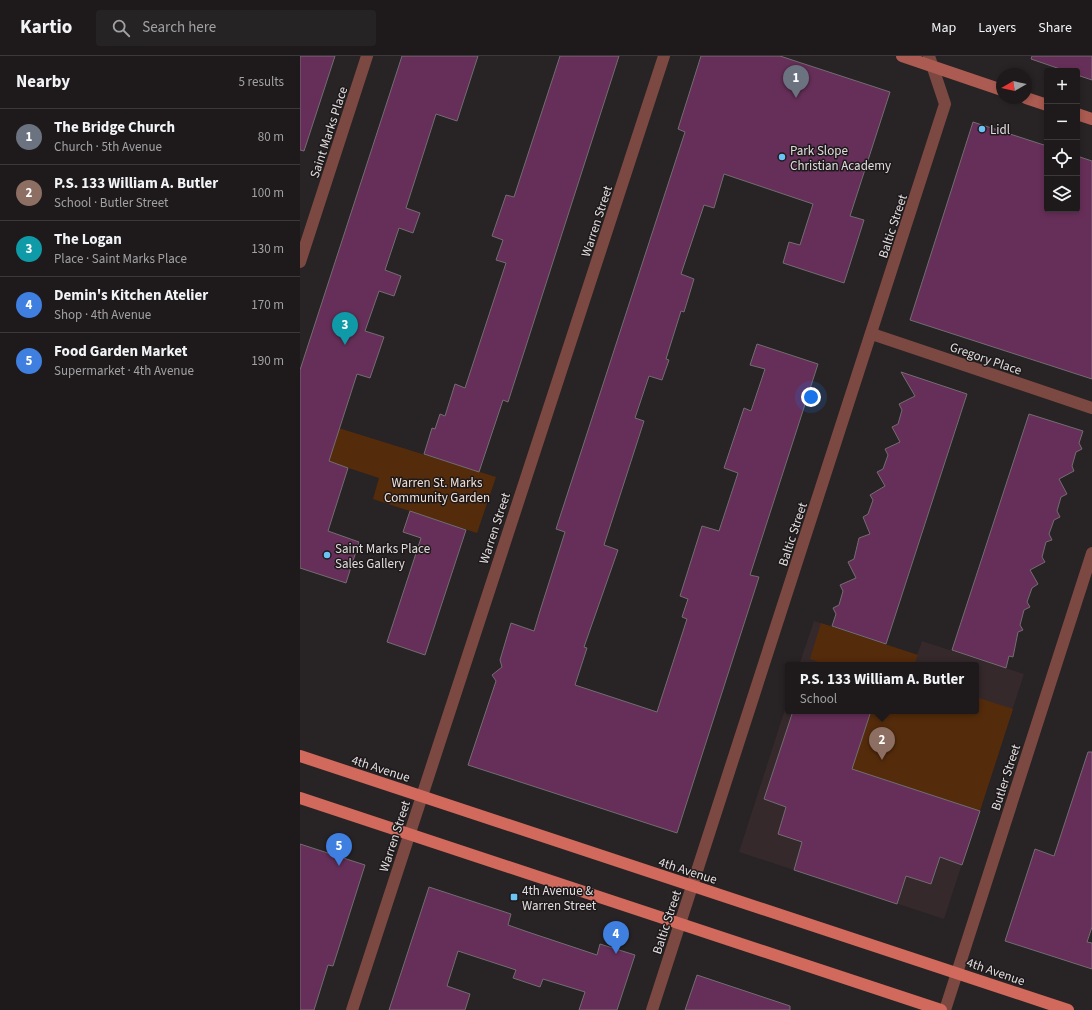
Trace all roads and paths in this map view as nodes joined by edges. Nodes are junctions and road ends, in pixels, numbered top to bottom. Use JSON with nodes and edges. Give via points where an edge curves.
{"nodes":[{"id":1,"x":367,"y":56,"type":"edge"},
{"id":2,"x":664,"y":56,"type":"edge"},
{"id":3,"x":902,"y":56,"type":"edge"},
{"id":4,"x":931,"y":61,"type":"edge"},
{"id":5,"x":996,"y":88,"type":"edge"},
{"id":6,"x":1032,"y":100,"type":"edge"},
{"id":7,"x":1044,"y":103,"type":"edge"},
{"id":8,"x":1080,"y":115,"type":"edge"},
{"id":9,"x":1092,"y":119,"type":"edge"},
{"id":10,"x":300,"y":262,"type":"edge"},
{"id":11,"x":872,"y":334,"type":"junction"},
{"id":12,"x":1092,"y":408,"type":"edge"},
{"id":13,"x":1092,"y":552,"type":"edge"},
{"id":14,"x":300,"y":756,"type":"edge"},
{"id":15,"x":421,"y":796,"type":"junction"},
{"id":16,"x":300,"y":798,"type":"edge"},
{"id":17,"x":409,"y":834,"type":"junction"},
{"id":18,"x":692,"y":886,"type":"junction"},
{"id":19,"x":680,"y":924,"type":"junction"},
{"id":20,"x":957,"y":973,"type":"junction"},
{"id":21,"x":352,"y":1010,"type":"edge"},
{"id":22,"x":652,"y":1010,"type":"edge"},
{"id":23,"x":941,"y":1010,"type":"edge"},
{"id":24,"x":945,"y":1010,"type":"edge"},
{"id":25,"x":1068,"y":1010,"type":"edge"}],
"edges":[{"from":1,"to":10,"type":"street","name":"Saint Marks Place"},
{"from":2,"to":15,"type":"street","name":"Warren Street"},
{"from":3,"to":4,"type":"street"},
{"from":4,"to":5,"type":"street"},
{"from":4,"to":11,"type":"street","name":"Baltic Street","via":[[945,104]]},
{"from":6,"to":7,"type":"street"},
{"from":8,"to":9,"type":"street"},
{"from":11,"to":12,"type":"street","name":"Gregory Place"},
{"from":11,"to":18,"type":"street","name":"Baltic Street"},
{"from":13,"to":20,"type":"street","name":"Butler Street"},
{"from":14,"to":15,"type":"main road","name":"4th Avenue"},
{"from":15,"to":17,"type":"street","name":"Warren Street"},
{"from":15,"to":18,"type":"main road","name":"4th Avenue"},
{"from":16,"to":17,"type":"main road"},
{"from":17,"to":19,"type":"main road"},
{"from":17,"to":21,"type":"street","name":"Warren Street"},
{"from":18,"to":19,"type":"street","name":"Baltic Street"},
{"from":18,"to":20,"type":"main road","name":"4th Avenue"},
{"from":19,"to":22,"type":"street","name":"Baltic Street"},
{"from":19,"to":23,"type":"main road"},
{"from":20,"to":24,"type":"street","name":"Butler Street"},
{"from":20,"to":25,"type":"main road","name":"4th Avenue"}]}
